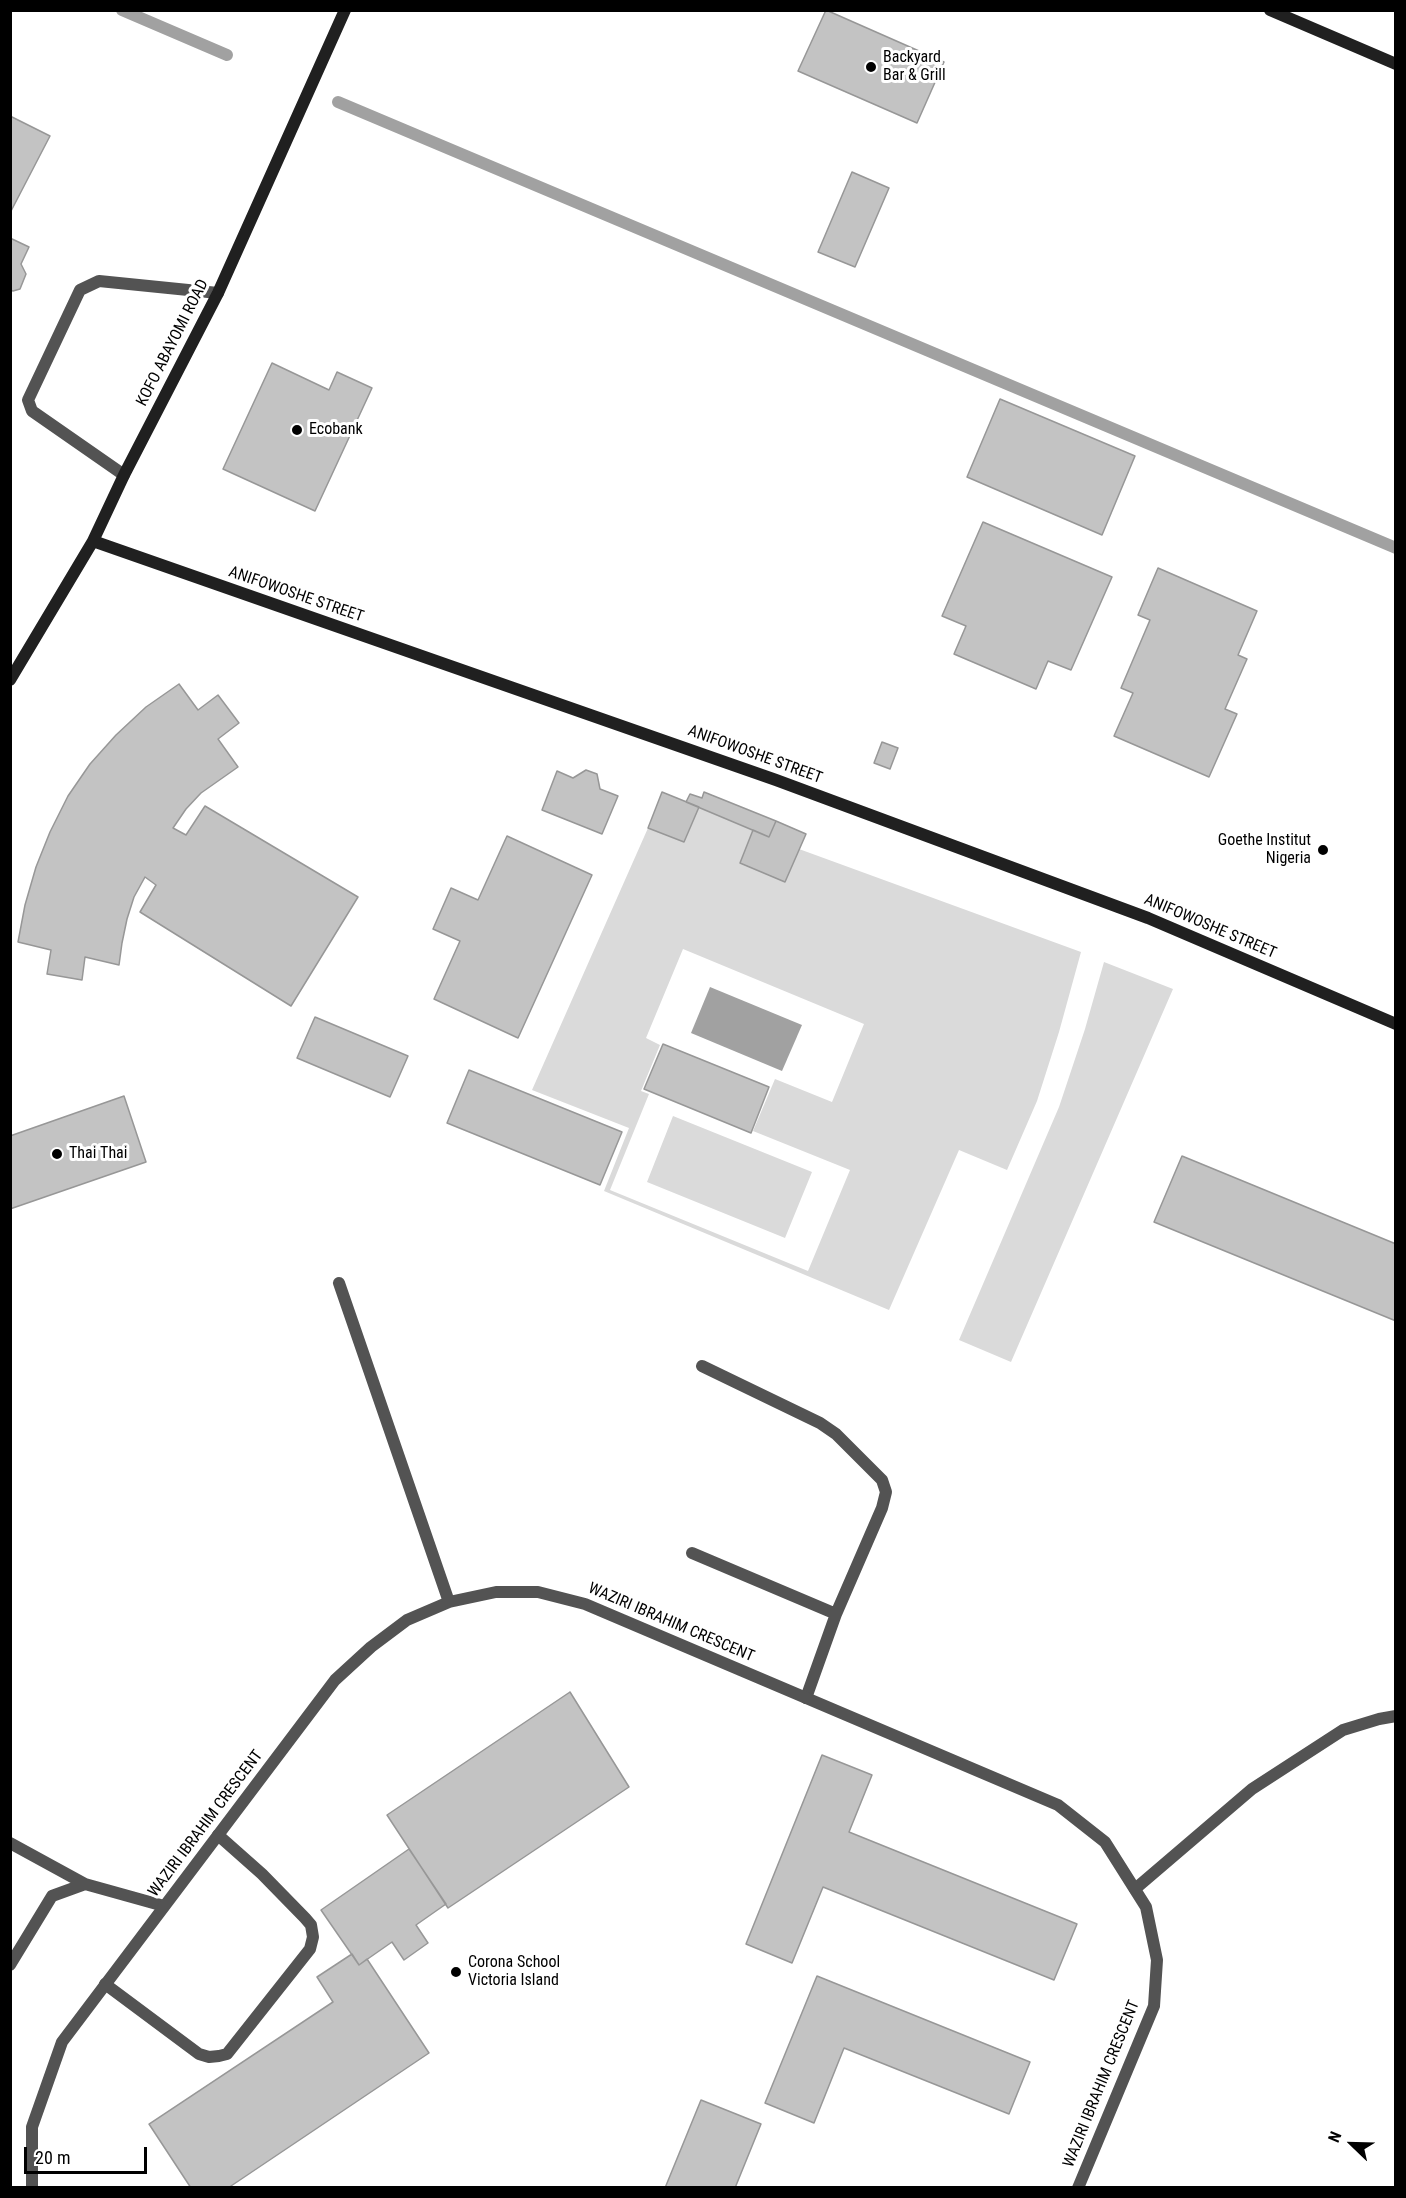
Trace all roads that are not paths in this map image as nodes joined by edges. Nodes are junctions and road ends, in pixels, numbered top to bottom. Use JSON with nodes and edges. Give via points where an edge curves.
{"nodes":[{"id":1,"x":345,"y":10,"type":"edge"},
{"id":2,"x":1270,"y":10,"type":"edge"},
{"id":3,"x":1395,"y":64,"type":"edge"},
{"id":4,"x":218,"y":293,"type":"junction"},
{"id":5,"x":124,"y":475,"type":"junction"},
{"id":6,"x":93,"y":541,"type":"junction"},
{"id":7,"x":10,"y":680,"type":"edge"},
{"id":8,"x":1395,"y":1024,"type":"edge"},
{"id":9,"x":339,"y":1283,"type":"dead end"},
{"id":10,"x":702,"y":1366,"type":"dead end"},
{"id":11,"x":692,"y":1553,"type":"dead end"},
{"id":12,"x":449,"y":1602,"type":"junction"},
{"id":13,"x":836,"y":1614,"type":"junction"},
{"id":14,"x":806,"y":1698,"type":"junction"},
{"id":15,"x":1395,"y":1716,"type":"edge"},
{"id":16,"x":218,"y":1835,"type":"junction"},
{"id":17,"x":10,"y":1842,"type":"edge"},
{"id":18,"x":86,"y":1884,"type":"junction"},
{"id":19,"x":1135,"y":1889,"type":"junction"},
{"id":20,"x":164,"y":1906,"type":"junction"},
{"id":21,"x":10,"y":1965,"type":"edge"},
{"id":22,"x":105,"y":1984,"type":"junction"},
{"id":23,"x":32,"y":2187,"type":"edge"},
{"id":24,"x":1078,"y":2187,"type":"edge"}],
"edges":[{"from":1,"to":4,"type":"street","name":"KOFO ABAYOMI ROAD"},
{"from":2,"to":3,"type":"street"},
{"from":4,"to":5,"type":"street","name":"KOFO ABAYOMI ROAD"},
{"from":4,"to":5,"type":"street","via":[[99,281],[80,290],[28,399],[32,411]]},
{"from":5,"to":6,"type":"street","name":"KOFO ABAYOMI ROAD"},
{"from":6,"to":7,"type":"street","name":"KOFO ABAYOMI ROAD"},
{"from":6,"to":8,"type":"street","name":"ANIFOWOSHE STREET","via":[[798,788],[1148,918]]},
{"from":9,"to":12,"type":"street"},
{"from":10,"to":13,"type":"street","via":[[820,1423],[882,1480],[886,1492],[882,1508]]},
{"from":11,"to":13,"type":"street"},
{"from":12,"to":14,"type":"street","name":"WAZIRI IBRAHIM CRESCENT","via":[[496,1592],[538,1592],[585,1604]]},
{"from":12,"to":16,"type":"street","name":"WAZIRI IBRAHIM CRESCENT","via":[[406,1620],[335,1680]]},
{"from":13,"to":14,"type":"street"},
{"from":14,"to":19,"type":"street","name":"WAZIRI IBRAHIM CRESCENT","via":[[1058,1805],[1105,1842]]},
{"from":15,"to":19,"type":"street","via":[[1343,1730],[1252,1789]]},
{"from":16,"to":20,"type":"street","name":"WAZIRI IBRAHIM CRESCENT"},
{"from":16,"to":22,"type":"street","via":[[311,1925],[310,1949],[227,2054],[219,2056],[199,2054]]},
{"from":17,"to":18,"type":"street"},
{"from":18,"to":20,"type":"street"},
{"from":18,"to":21,"type":"street","via":[[52,1896]]},
{"from":19,"to":24,"type":"street","name":"WAZIRI IBRAHIM CRESCENT","via":[[1146,1907],[1157,1960],[1154,2006]]},
{"from":20,"to":22,"type":"street","name":"WAZIRI IBRAHIM CRESCENT"},
{"from":22,"to":23,"type":"street","name":"WAZIRI IBRAHIM CRESCENT","via":[[62,2042],[32,2127]]}]}
